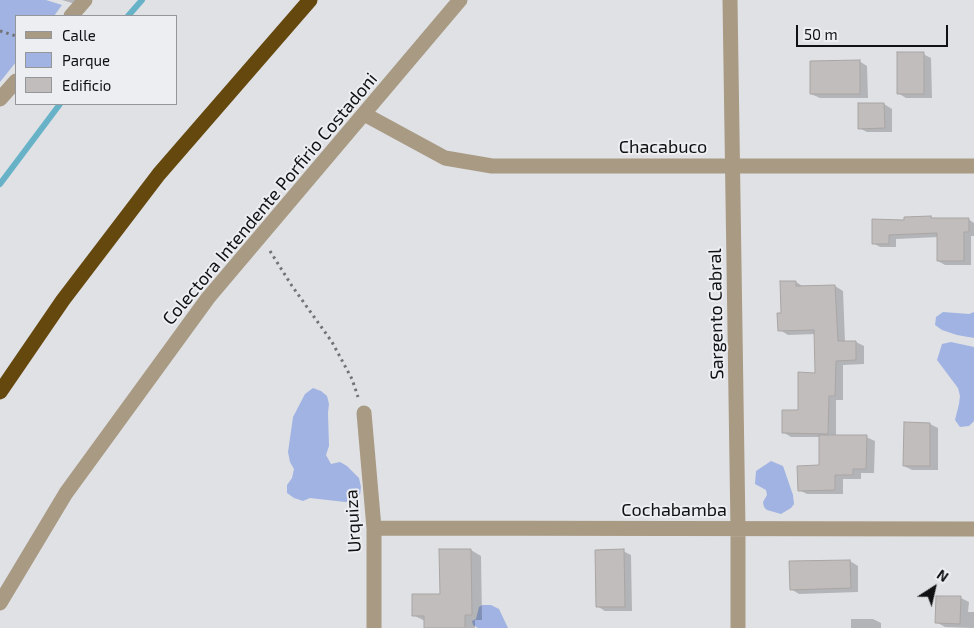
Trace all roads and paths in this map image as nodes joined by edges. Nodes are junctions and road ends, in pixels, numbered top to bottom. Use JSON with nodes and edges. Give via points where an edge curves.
{"nodes":[{"id":1,"x":85,"y":0,"type":"edge"},
{"id":2,"x":310,"y":0,"type":"edge"},
{"id":3,"x":460,"y":0,"type":"edge"},
{"id":4,"x":730,"y":0,"type":"edge"},
{"id":5,"x":72,"y":15,"type":"edge"},
{"id":6,"x":0,"y":30,"type":"edge"},
{"id":7,"x":15,"y":36,"type":"edge"},
{"id":8,"x":15,"y":82,"type":"edge"},
{"id":9,"x":0,"y":99,"type":"edge"},
{"id":10,"x":364,"y":114,"type":"junction"},
{"id":11,"x":732,"y":166,"type":"junction"},
{"id":12,"x":974,"y":166,"type":"edge"},
{"id":13,"x":261,"y":235,"type":"junction"},
{"id":14,"x":0,"y":392,"type":"edge"},
{"id":15,"x":364,"y":413,"type":"joint"},
{"id":16,"x":374,"y":528,"type":"junction"},
{"id":17,"x":738,"y":529,"type":"junction"},
{"id":18,"x":974,"y":530,"type":"edge"},
{"id":19,"x":0,"y":603,"type":"edge"},
{"id":20,"x":374,"y":628,"type":"edge"},
{"id":21,"x":738,"y":628,"type":"edge"}],
"edges":[{"from":1,"to":5,"type":"street"},
{"from":2,"to":14,"type":"highway","via":[[159,174],[63,300]]},
{"from":3,"to":10,"type":"street","name":"Colectora Intendente Porfirio Costadoni"},
{"from":4,"to":11,"type":"street","name":"Sargento Cabral"},
{"from":6,"to":7,"type":"path"},
{"from":8,"to":9,"type":"street"},
{"from":10,"to":11,"type":"street","name":"Chacabuco","via":[[445,158],[492,166]]},
{"from":10,"to":13,"type":"street","name":"Colectora Intendente Porfirio Costadoni"},
{"from":11,"to":12,"type":"street","name":"Chacabuco"},
{"from":11,"to":17,"type":"street","name":"Sargento Cabral"},
{"from":13,"to":15,"type":"path","via":[[332,342],[352,379]]},
{"from":13,"to":19,"type":"street","name":"Colectora Intendente Porfirio Costadoni","via":[[208,298],[66,493]]},
{"from":15,"to":16,"type":"street","name":"Urquiza"},
{"from":16,"to":17,"type":"street","name":"Cochabamba"},
{"from":16,"to":20,"type":"street","name":"Urquiza"},
{"from":17,"to":18,"type":"street","name":"Cochabamba"},
{"from":17,"to":21,"type":"street","name":"Sargento Cabral"}]}
